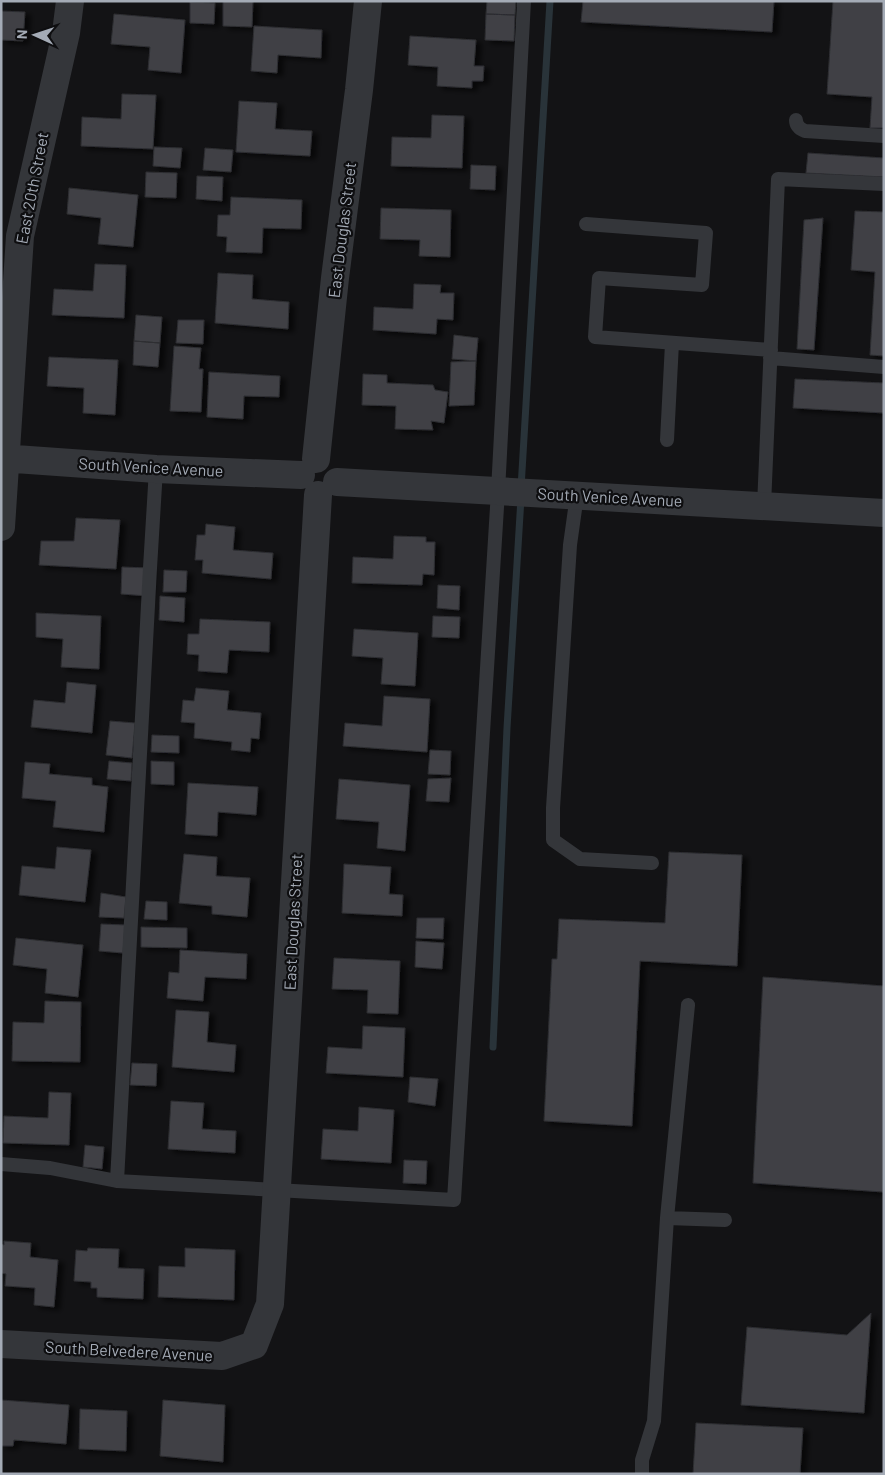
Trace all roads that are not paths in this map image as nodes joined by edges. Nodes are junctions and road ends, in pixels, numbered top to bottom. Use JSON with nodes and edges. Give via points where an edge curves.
{"nodes":[{"id":1,"x":70,"y":1,"type":"edge"},
{"id":2,"x":368,"y":1,"type":"edge"},
{"id":3,"x":524,"y":1,"type":"edge"},
{"id":4,"x":796,"y":120,"type":"dead end"},
{"id":5,"x":884,"y":136,"type":"edge"},
{"id":6,"x":884,"y":184,"type":"edge"},
{"id":7,"x":586,"y":224,"type":"dead end"},
{"id":8,"x":672,"y":343,"type":"junction"},
{"id":9,"x":771,"y":354,"type":"junction"},
{"id":10,"x":884,"y":368,"type":"edge"},
{"id":11,"x":667,"y":440,"type":"dead end"},
{"id":12,"x":3,"y":458,"type":"edge"},
{"id":13,"x":308,"y":467,"type":"junction"},
{"id":14,"x":156,"y":469,"type":"junction"},
{"id":15,"x":328,"y":489,"type":"junction"},
{"id":16,"x":498,"y":491,"type":"junction"},
{"id":17,"x":577,"y":495,"type":"junction"},
{"id":18,"x":764,"y":506,"type":"junction"},
{"id":19,"x":884,"y":513,"type":"edge"},
{"id":20,"x":1,"y":527,"type":"edge"},
{"id":21,"x":652,"y":863,"type":"dead end"},
{"id":22,"x":688,"y":1005,"type":"dead end"},
{"id":23,"x":1,"y":1164,"type":"edge"},
{"id":24,"x":117,"y":1181,"type":"junction"},
{"id":25,"x":277,"y":1190,"type":"junction"},
{"id":26,"x":667,"y":1218,"type":"junction"},
{"id":27,"x":725,"y":1220,"type":"dead end"},
{"id":28,"x":1,"y":1344,"type":"edge"},
{"id":29,"x":258,"y":1350,"type":"joint"},
{"id":30,"x":642,"y":1474,"type":"edge"}],
"edges":[{"from":1,"to":12,"type":"street","name":"East 20th Street","via":[[66,34],[20,236]]},
{"from":2,"to":13,"type":"street","name":"East Douglas Street","via":[[360,90]]},
{"from":3,"to":16,"type":"lane"},
{"from":4,"to":5,"type":"lane","via":[[800,129],[805,130]]},
{"from":6,"to":9,"type":"lane","via":[[778,179]]},
{"from":7,"to":8,"type":"lane","via":[[706,233],[702,285],[599,278],[595,337]]},
{"from":8,"to":9,"type":"lane"},
{"from":8,"to":11,"type":"lane"},
{"from":9,"to":10,"type":"lane"},
{"from":9,"to":18,"type":"lane"},
{"from":12,"to":14,"type":"street","name":"South Venice Avenue"},
{"from":12,"to":20,"type":"street","name":"East 20th Street"},
{"from":13,"to":14,"type":"street","name":"South Venice Avenue"},
{"from":13,"to":15,"type":"street","via":[[303,487],[312,494]]},
{"from":14,"to":24,"type":"lane"},
{"from":15,"to":16,"type":"street","name":"South Venice Avenue"},
{"from":15,"to":25,"type":"street","name":"East Douglas Street"},
{"from":16,"to":17,"type":"street","name":"South Venice Avenue"},
{"from":16,"to":25,"type":"lane","via":[[454,1200]]},
{"from":17,"to":18,"type":"street","name":"South Venice Avenue"},
{"from":17,"to":21,"type":"lane","via":[[570,545],[552,840],[580,859]]},
{"from":18,"to":19,"type":"street","name":"South Venice Avenue"},
{"from":22,"to":26,"type":"lane"},
{"from":23,"to":24,"type":"lane","via":[[50,1168]]},
{"from":24,"to":25,"type":"lane"},
{"from":25,"to":29,"type":"street","name":"East Douglas Street","via":[[270,1304]]},
{"from":26,"to":27,"type":"lane"},
{"from":26,"to":30,"type":"lane","via":[[654,1421],[642,1460]]},
{"from":28,"to":29,"type":"street","name":"South Belvedere Avenue","via":[[222,1356]]}]}
